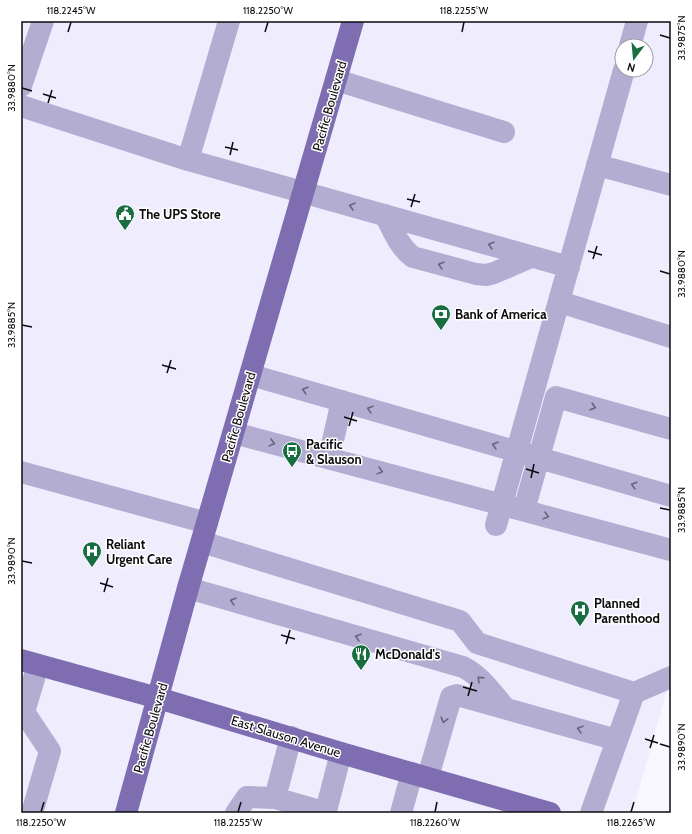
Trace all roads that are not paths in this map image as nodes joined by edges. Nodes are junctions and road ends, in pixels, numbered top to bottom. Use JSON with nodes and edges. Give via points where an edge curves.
{"nodes":[{"id":1,"x":43,"y":21,"type":"edge"},
{"id":2,"x":229,"y":21,"type":"edge"},
{"id":3,"x":353,"y":21,"type":"edge"},
{"id":4,"x":637,"y":21,"type":"edge"},
{"id":5,"x":632,"y":38,"type":"edge"},
{"id":6,"x":622,"y":78,"type":"edge"},
{"id":7,"x":336,"y":80,"type":"junction"},
{"id":8,"x":21,"y":86,"type":"edge"},
{"id":9,"x":21,"y":106,"type":"edge"},
{"id":10,"x":504,"y":132,"type":"dead end"},
{"id":11,"x":188,"y":160,"type":"junction"},
{"id":12,"x":597,"y":165,"type":"junction"},
{"id":13,"x":671,"y":185,"type":"edge"},
{"id":14,"x":304,"y":192,"type":"junction"},
{"id":15,"x":385,"y":216,"type":"junction"},
{"id":16,"x":531,"y":257,"type":"junction"},
{"id":17,"x":569,"y":267,"type":"junction"},
{"id":18,"x":560,"y":302,"type":"junction"},
{"id":19,"x":671,"y":337,"type":"edge"},
{"id":20,"x":251,"y":375,"type":"junction"},
{"id":21,"x":342,"y":401,"type":"junction"},
{"id":22,"x":671,"y":430,"type":"edge"},
{"id":23,"x":234,"y":432,"type":"junction"},
{"id":24,"x":517,"y":451,"type":"junction"},
{"id":25,"x":328,"y":458,"type":"junction"},
{"id":26,"x":538,"y":458,"type":"junction"},
{"id":27,"x":21,"y":472,"type":"edge"},
{"id":28,"x":671,"y":496,"type":"edge"},
{"id":29,"x":502,"y":504,"type":"junction"},
{"id":30,"x":524,"y":510,"type":"junction"},
{"id":31,"x":496,"y":525,"type":"dead end"},
{"id":32,"x":205,"y":532,"type":"junction"},
{"id":33,"x":670,"y":546,"type":"edge"},
{"id":34,"x":188,"y":588,"type":"junction"},
{"id":35,"x":29,"y":662,"type":"edge"},
{"id":36,"x":671,"y":677,"type":"edge"},
{"id":37,"x":634,"y":693,"type":"junction"},
{"id":38,"x":158,"y":698,"type":"junction"},
{"id":39,"x":506,"y":708,"type":"junction"},
{"id":40,"x":23,"y":716,"type":"edge"},
{"id":41,"x":291,"y":738,"type":"junction"},
{"id":42,"x":617,"y":740,"type":"junction"},
{"id":43,"x":341,"y":753,"type":"junction"},
{"id":44,"x":420,"y":775,"type":"junction"},
{"id":45,"x":275,"y":798,"type":"junction"},
{"id":46,"x":528,"y":810,"type":"edge"},
{"id":47,"x":32,"y":813,"type":"edge"},
{"id":48,"x":126,"y":813,"type":"edge"},
{"id":49,"x":236,"y":813,"type":"edge"},
{"id":50,"x":401,"y":813,"type":"edge"},
{"id":51,"x":550,"y":813,"type":"edge"},
{"id":52,"x":591,"y":813,"type":"edge"}],
"edges":[{"from":1,"to":8,"type":"lane"},
{"from":2,"to":11,"type":"lane"},
{"from":3,"to":7,"type":"main road","name":"Pacific Boulevard"},
{"from":4,"to":5,"type":"lane"},
{"from":6,"to":12,"type":"lane"},
{"from":7,"to":10,"type":"lane"},
{"from":7,"to":14,"type":"main road","name":"Pacific Boulevard"},
{"from":9,"to":11,"type":"lane"},
{"from":11,"to":14,"type":"lane"},
{"from":12,"to":13,"type":"lane"},
{"from":12,"to":17,"type":"lane"},
{"from":15,"to":14,"type":"lane","one_way":true},
{"from":14,"to":20,"type":"main road","name":"Pacific Boulevard"},
{"from":16,"to":15,"type":"lane","one_way":true},
{"from":16,"to":15,"type":"lane","one_way":true,"via":[[486,275],[413,257],[407,253]]},
{"from":16,"to":17,"type":"lane"},
{"from":17,"to":18,"type":"lane"},
{"from":18,"to":19,"type":"lane"},
{"from":18,"to":24,"type":"lane"},
{"from":21,"to":20,"type":"lane","one_way":true},
{"from":20,"to":23,"type":"main road","name":"Pacific Boulevard"},
{"from":24,"to":21,"type":"lane","one_way":true},
{"from":21,"to":25,"type":"lane"},
{"from":26,"to":22,"type":"lane","one_way":true,"via":[[556,397]]},
{"from":23,"to":25,"type":"lane","one_way":true},
{"from":23,"to":32,"type":"main road","name":"Pacific Boulevard"},
{"from":24,"to":26,"type":"lane"},
{"from":24,"to":29,"type":"lane"},
{"from":25,"to":29,"type":"lane","one_way":true},
{"from":28,"to":26,"type":"lane","one_way":true},
{"from":26,"to":30,"type":"lane"},
{"from":27,"to":32,"type":"lane"},
{"from":29,"to":30,"type":"lane"},
{"from":29,"to":31,"type":"lane"},
{"from":30,"to":33,"type":"lane","one_way":true},
{"from":32,"to":34,"type":"main road","name":"Pacific Boulevard"},
{"from":32,"to":37,"type":"lane","via":[[460,621],[477,643]]},
{"from":34,"to":38,"type":"main road","name":"Pacific Boulevard"},
{"from":39,"to":34,"type":"lane","one_way":true,"via":[[481,679],[463,667]]},
{"from":35,"to":38,"type":"main road","name":"East Slauson Avenue"},
{"from":35,"to":40,"type":"lane"},
{"from":36,"to":37,"type":"lane"},
{"from":37,"to":42,"type":"lane"},
{"from":38,"to":41,"type":"main road","name":"East Slauson Avenue"},
{"from":38,"to":48,"type":"main road","name":"Pacific Boulevard"},
{"from":42,"to":39,"type":"lane","one_way":true},
{"from":39,"to":44,"type":"lane","one_way":true,"via":[[456,695],[451,697]]},
{"from":40,"to":47,"type":"lane","via":[[50,751]]},
{"from":41,"to":43,"type":"main road","name":"East Slauson Avenue"},
{"from":41,"to":45,"type":"lane"},
{"from":42,"to":52,"type":"lane"},
{"from":43,"to":44,"type":"main road","name":"East Slauson Avenue"},
{"from":43,"to":45,"type":"lane","via":[[327,807],[320,811]]},
{"from":44,"to":46,"type":"main road","name":"East Slauson Avenue"},
{"from":44,"to":50,"type":"lane"},
{"from":45,"to":49,"type":"lane","via":[[247,797]]},
{"from":46,"to":51,"type":"main road","name":"East Slauson Avenue"}]}
